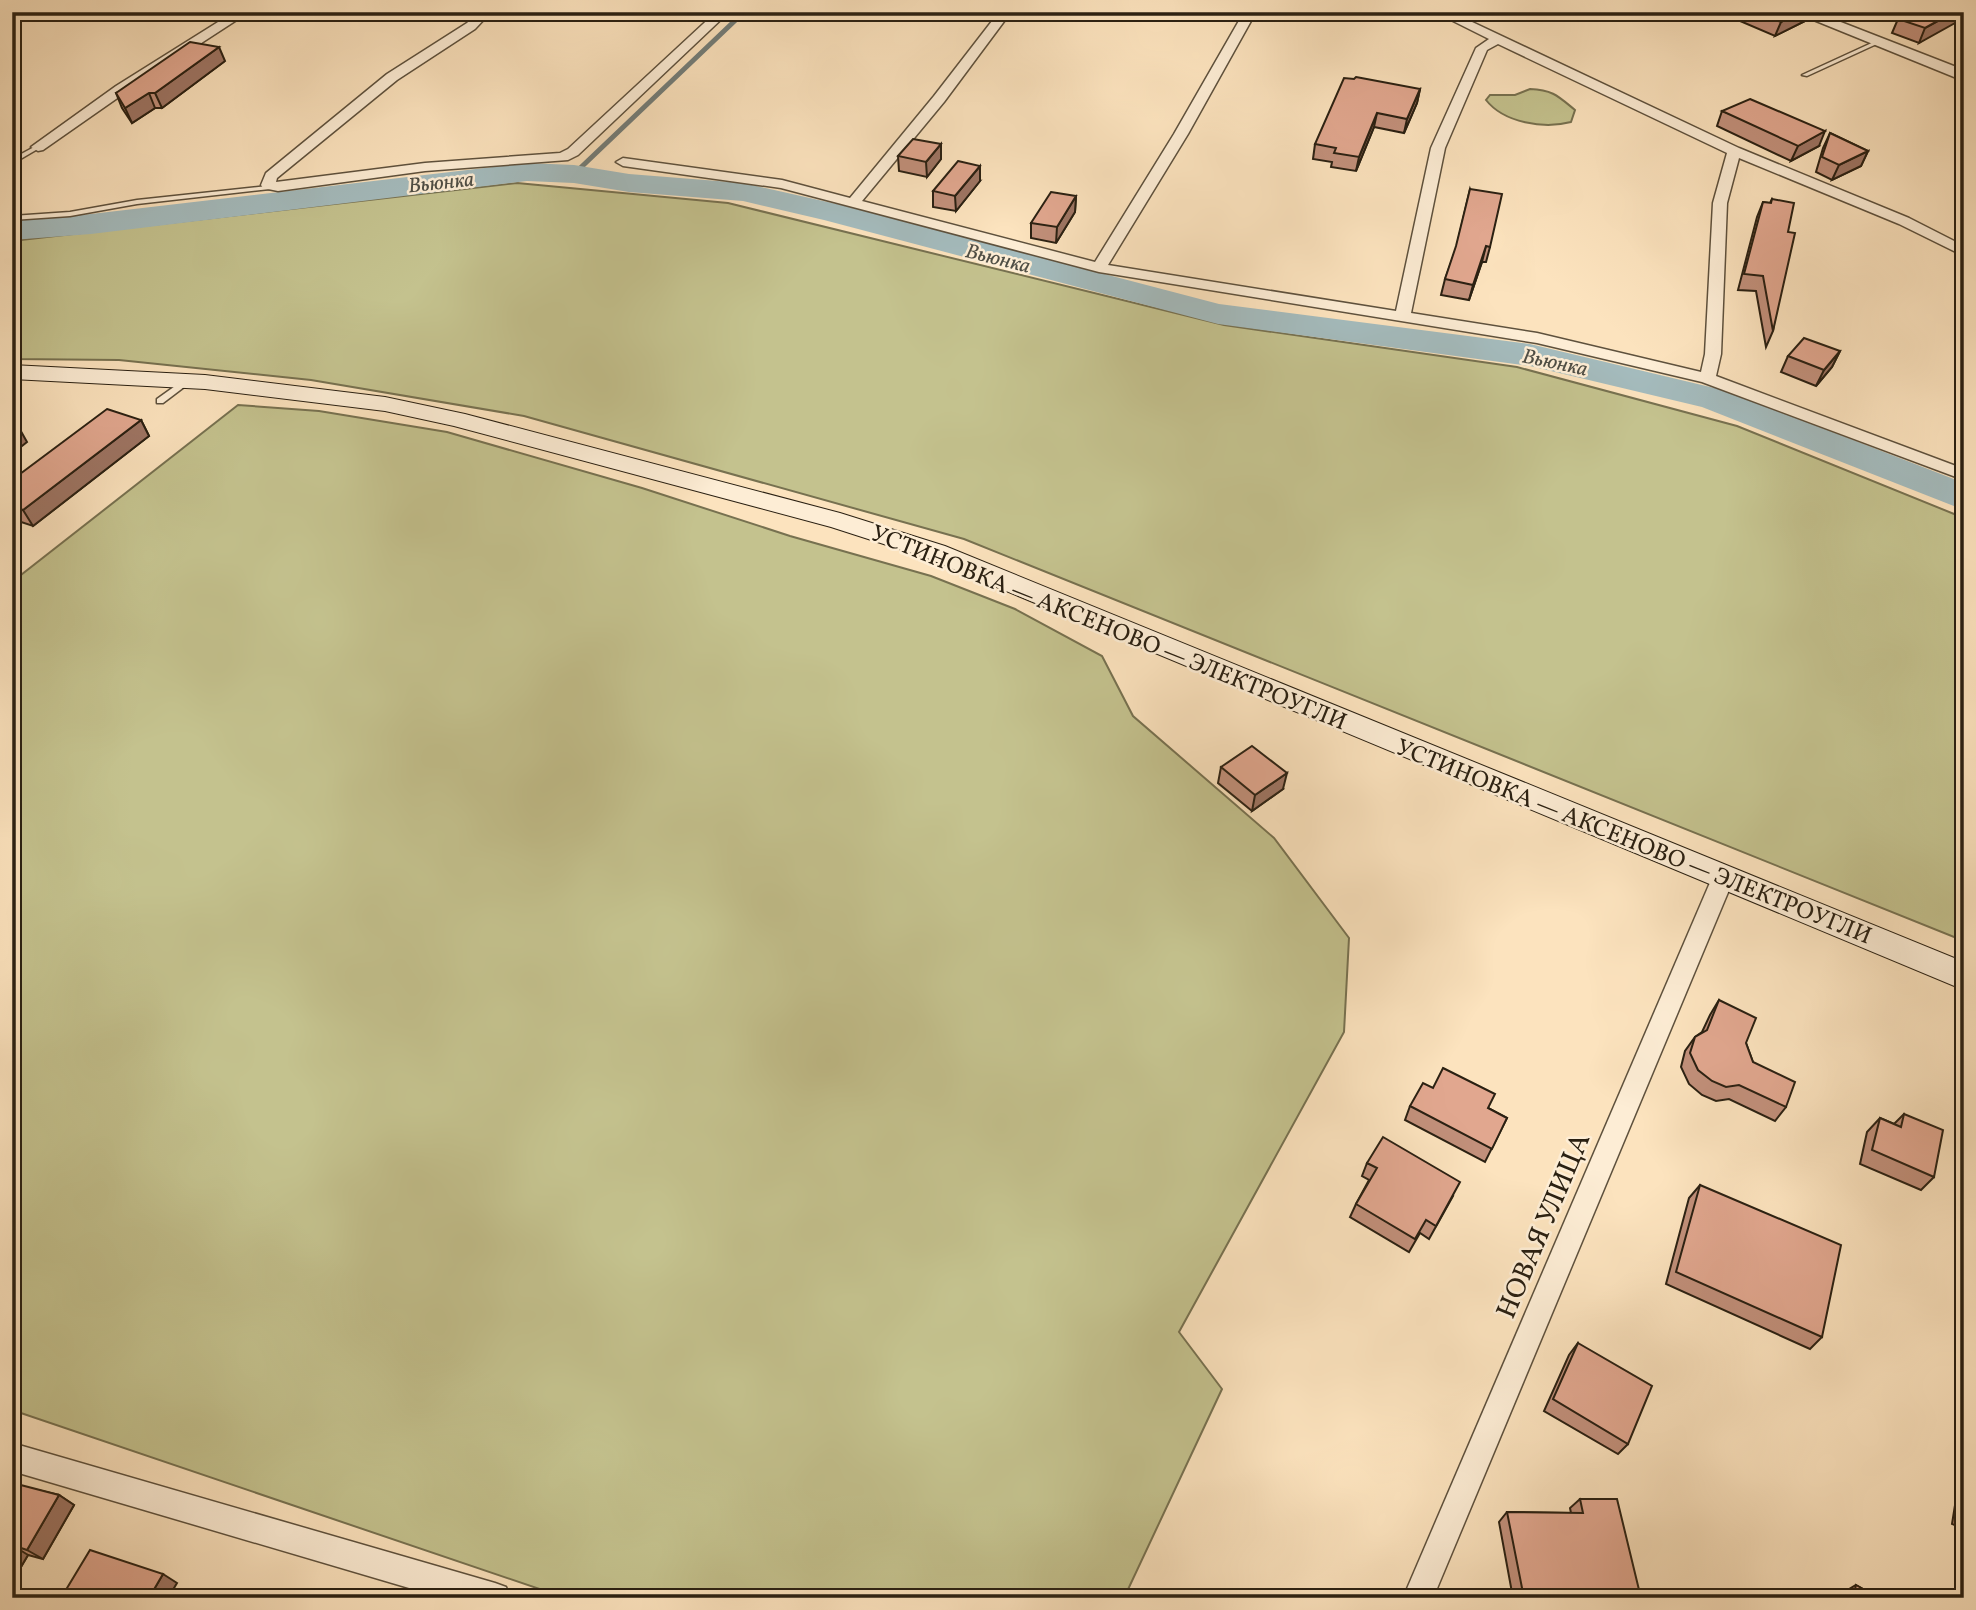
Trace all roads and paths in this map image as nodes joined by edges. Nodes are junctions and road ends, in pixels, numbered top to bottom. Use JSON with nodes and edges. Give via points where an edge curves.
{"nodes":[{"id":1,"x":243,"y":12,"type":"edge"},
{"id":2,"x":485,"y":12,"type":"edge"},
{"id":3,"x":723,"y":12,"type":"edge"},
{"id":4,"x":1005,"y":12,"type":"edge"},
{"id":5,"x":1251,"y":12,"type":"edge"},
{"id":6,"x":1441,"y":12,"type":"edge"},
{"id":7,"x":1801,"y":12,"type":"edge"},
{"id":8,"x":1498,"y":39,"type":"junction"},
{"id":9,"x":1878,"y":42,"type":"junction"},
{"id":10,"x":1805,"y":75,"type":"dead end"},
{"id":11,"x":1964,"y":76,"type":"edge"},
{"id":12,"x":38,"y":147,"type":"joint"},
{"id":13,"x":1734,"y":151,"type":"junction"},
{"id":14,"x":624,"y":162,"type":"dead end"},
{"id":15,"x":12,"y":163,"type":"edge"},
{"id":16,"x":278,"y":187,"type":"junction"},
{"id":17,"x":853,"y":203,"type":"junction"},
{"id":18,"x":12,"y":218,"type":"edge"},
{"id":19,"x":1964,"y":252,"type":"edge"},
{"id":20,"x":1099,"y":268,"type":"junction"},
{"id":21,"x":1403,"y":316,"type":"junction"},
{"id":22,"x":12,"y":372,"type":"edge"},
{"id":23,"x":1707,"y":379,"type":"junction"},
{"id":24,"x":188,"y":381,"type":"junction"},
{"id":25,"x":160,"y":401,"type":"dead end"},
{"id":26,"x":1964,"y":475,"type":"edge"},
{"id":27,"x":1723,"y":878,"type":"junction"},
{"id":28,"x":1964,"y":976,"type":"edge"},
{"id":29,"x":12,"y":1457,"type":"edge"},
{"id":30,"x":495,"y":1598,"type":"edge"},
{"id":31,"x":1418,"y":1598,"type":"edge"}],
"edges":[{"from":1,"to":12,"type":"street"},
{"from":2,"to":16,"type":"street","via":[[392,77],[271,176],[268,185]]},
{"from":3,"to":16,"type":"street","via":[[563,157],[425,167]]},
{"from":4,"to":17,"type":"street"},
{"from":5,"to":20,"type":"street"},
{"from":6,"to":8,"type":"street"},
{"from":7,"to":9,"type":"street"},
{"from":8,"to":13,"type":"street"},
{"from":8,"to":21,"type":"street","via":[[1482,48],[1437,148]]},
{"from":9,"to":10,"type":"lane"},
{"from":9,"to":11,"type":"street"},
{"from":12,"to":15,"type":"lane"},
{"from":13,"to":19,"type":"street","via":[[1905,221]]},
{"from":13,"to":23,"type":"street","via":[[1720,203],[1713,354]]},
{"from":14,"to":17,"type":"street","via":[[782,184]]},
{"from":16,"to":18,"type":"lane"},
{"from":17,"to":20,"type":"street"},
{"from":20,"to":21,"type":"street"},
{"from":21,"to":23,"type":"street","via":[[1537,338]]},
{"from":22,"to":24,"type":"main road","name":"УСТИНОВКА — АКСЕНОВО — ЭЛЕКТРОУГЛИ"},
{"from":23,"to":26,"type":"street"},
{"from":24,"to":25,"type":"lane"},
{"from":24,"to":27,"type":"main road","name":"УСТИНОВКА — АКСЕНОВО — ЭЛЕКТРОУГЛИ","via":[[385,404],[457,419],[864,528],[936,552]]},
{"from":27,"to":28,"type":"main road","name":"УСТИНОВКА — АКСЕНОВО — ЭЛЕКТРОУГЛИ"},
{"from":27,"to":31,"type":"street","name":"НОВАЯ УЛИЦА"},
{"from":29,"to":30,"type":"street"}]}
